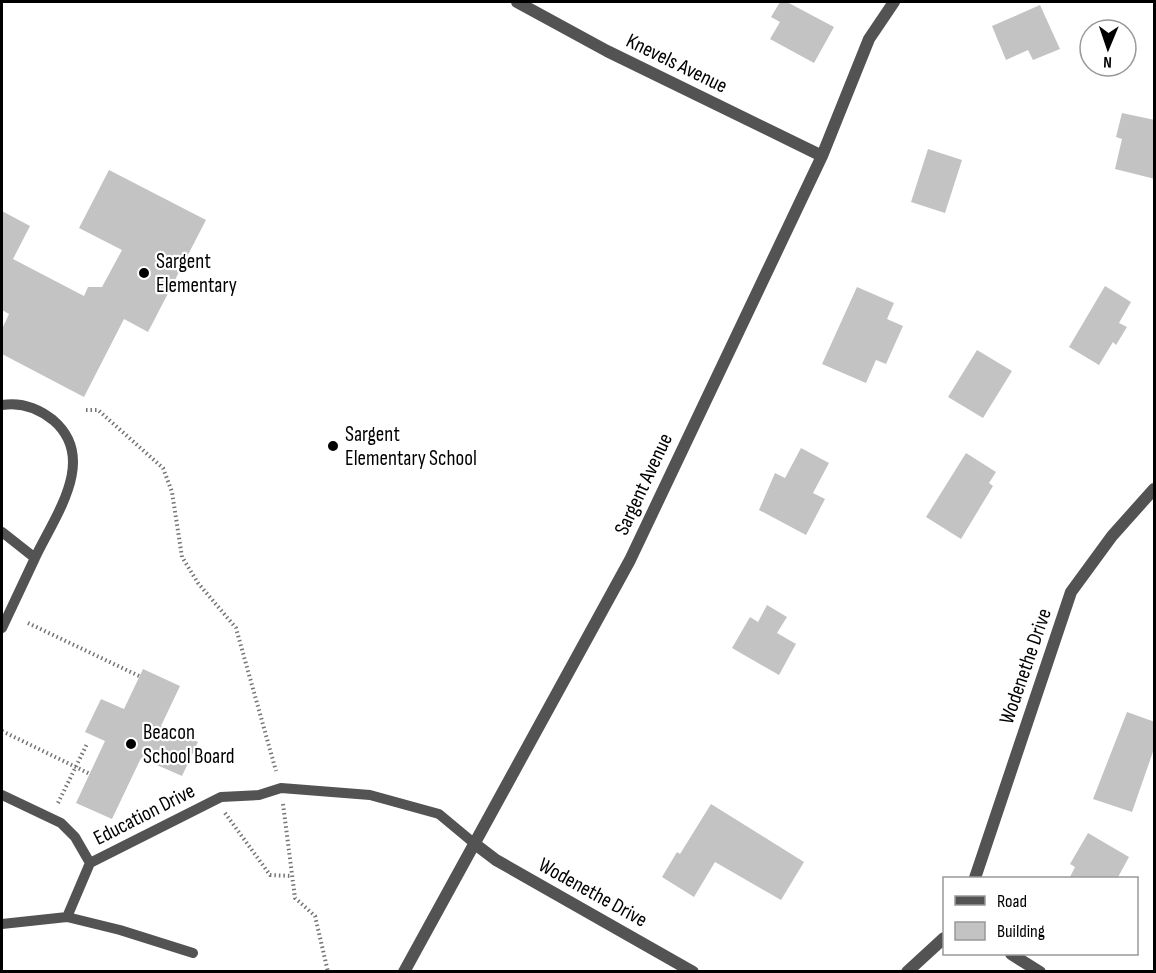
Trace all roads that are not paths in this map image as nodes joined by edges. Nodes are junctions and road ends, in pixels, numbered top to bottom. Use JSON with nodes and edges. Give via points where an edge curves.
{"nodes":[{"id":1,"x":517,"y":2,"type":"edge"},
{"id":2,"x":894,"y":2,"type":"edge"},
{"id":3,"x":822,"y":156,"type":"junction"},
{"id":4,"x":2,"y":405,"type":"edge"},
{"id":5,"x":1155,"y":489,"type":"edge"},
{"id":6,"x":2,"y":532,"type":"edge"},
{"id":7,"x":35,"y":558,"type":"junction"},
{"id":8,"x":2,"y":628,"type":"edge"},
{"id":9,"x":2,"y":795,"type":"edge"},
{"id":10,"x":476,"y":844,"type":"junction"},
{"id":11,"x":90,"y":863,"type":"junction"},
{"id":12,"x":976,"y":877,"type":"edge"},
{"id":13,"x":67,"y":917,"type":"junction"},
{"id":14,"x":2,"y":924,"type":"edge"},
{"id":15,"x":943,"y":940,"type":"edge"},
{"id":16,"x":193,"y":953,"type":"dead end"},
{"id":17,"x":1013,"y":955,"type":"edge"},
{"id":18,"x":404,"y":972,"type":"edge"},
{"id":19,"x":693,"y":972,"type":"edge"},
{"id":20,"x":907,"y":972,"type":"edge"},
{"id":21,"x":1040,"y":972,"type":"edge"}],
"edges":[{"from":1,"to":3,"type":"street","name":"Knevels Avenue","via":[[607,51]]},
{"from":2,"to":3,"type":"street","name":"Sargent Avenue","via":[[869,39]]},
{"from":3,"to":10,"type":"street","name":"Sargent Avenue","via":[[630,560]]},
{"from":4,"to":7,"type":"lane","via":[[24,405],[44,412],[70,442],[74,462],[72,483]]},
{"from":5,"to":12,"type":"street","name":"Wodenethe Drive","via":[[1112,536],[1071,592]]},
{"from":6,"to":7,"type":"lane"},
{"from":7,"to":8,"type":"lane"},
{"from":9,"to":11,"type":"lane","via":[[62,823]]},
{"from":10,"to":11,"type":"lane","name":"Education Drive","via":[[439,814],[370,795],[281,788],[259,795],[221,797]]},
{"from":10,"to":18,"type":"street","name":"Sargent Avenue"},
{"from":10,"to":19,"type":"street","name":"Wodenethe Drive","via":[[496,860]]},
{"from":11,"to":13,"type":"lane","name":"Education Drive"},
{"from":13,"to":14,"type":"lane"},
{"from":13,"to":16,"type":"lane"},
{"from":15,"to":20,"type":"street"},
{"from":17,"to":21,"type":"street"}]}
